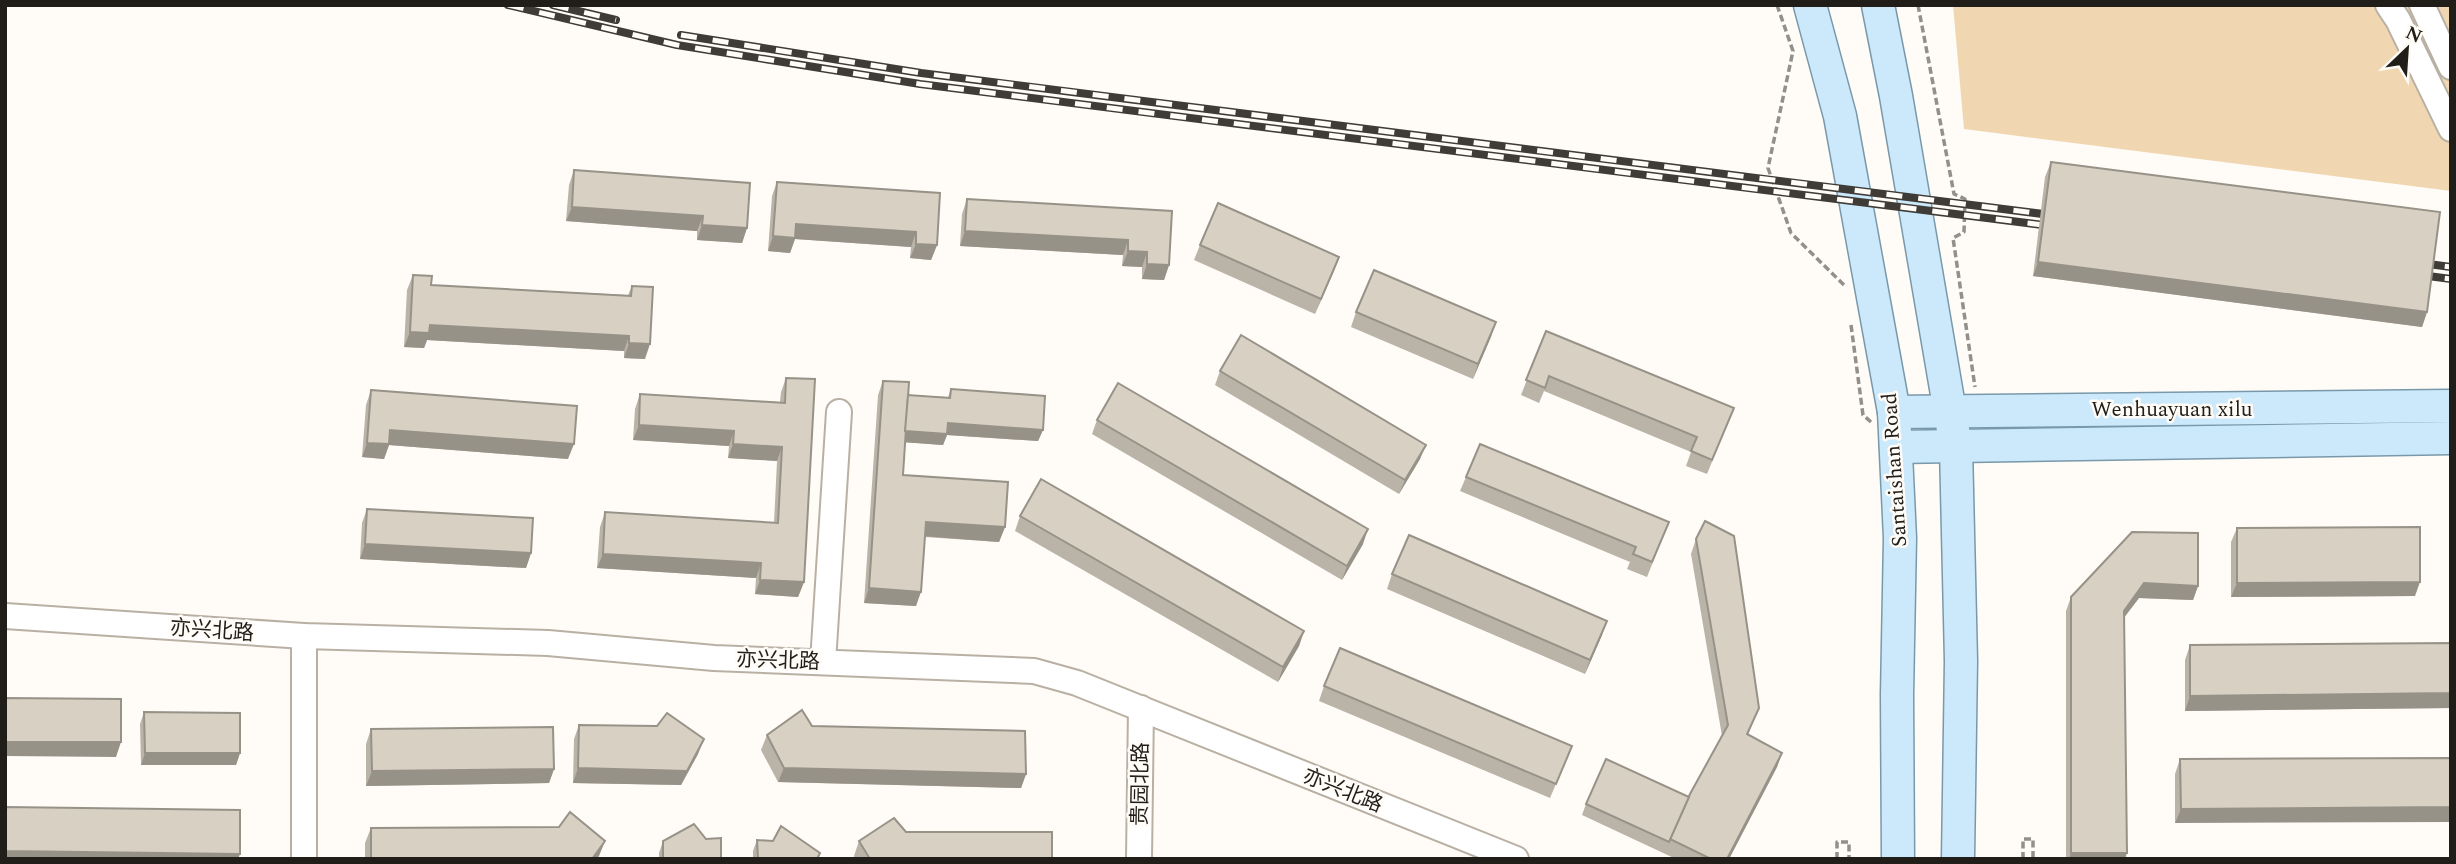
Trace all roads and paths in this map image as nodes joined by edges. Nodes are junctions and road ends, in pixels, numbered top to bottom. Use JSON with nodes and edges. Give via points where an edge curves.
{"nodes":[{"id":1,"x":1777,"y":5,"type":"edge"},
{"id":2,"x":1810,"y":5,"type":"edge"},
{"id":3,"x":1878,"y":5,"type":"edge"},
{"id":4,"x":1918,"y":5,"type":"edge"},
{"id":5,"x":2388,"y":5,"type":"edge"},
{"id":6,"x":2422,"y":5,"type":"edge"},
{"id":7,"x":2451,"y":67,"type":"edge"},
{"id":8,"x":2451,"y":129,"type":"edge"},
{"id":9,"x":1847,"y":298,"type":"dead end"},
{"id":10,"x":1850,"y":324,"type":"dead end"},
{"id":11,"x":2451,"y":406,"type":"edge"},
{"id":12,"x":1964,"y":410,"type":"junction"},
{"id":13,"x":839,"y":412,"type":"dead end"},
{"id":14,"x":1894,"y":412,"type":"junction"},
{"id":15,"x":2451,"y":438,"type":"edge"},
{"id":16,"x":1896,"y":447,"type":"junction"},
{"id":17,"x":1956,"y":447,"type":"junction"},
{"id":18,"x":5,"y":616,"type":"edge"},
{"id":19,"x":304,"y":636,"type":"junction"},
{"id":20,"x":823,"y":662,"type":"junction"},
{"id":21,"x":1141,"y":708,"type":"junction"},
{"id":22,"x":304,"y":859,"type":"edge"},
{"id":23,"x":1139,"y":859,"type":"edge"},
{"id":24,"x":1516,"y":859,"type":"edge"},
{"id":25,"x":1837,"y":859,"type":"edge"},
{"id":26,"x":1849,"y":859,"type":"edge"},
{"id":27,"x":1898,"y":859,"type":"edge"},
{"id":28,"x":1958,"y":859,"type":"edge"},
{"id":29,"x":2023,"y":859,"type":"edge"},
{"id":30,"x":2033,"y":859,"type":"edge"}],
"edges":[{"from":1,"to":9,"type":"path","via":[[1793,51],[1768,168],[1791,233],[1845,285]]},
{"from":2,"to":14,"type":"main road","name":"Santaishan Road","via":[[1840,116]]},
{"from":3,"to":12,"type":"main road"},
{"from":4,"to":12,"type":"path","via":[[1954,194],[1965,198],[1964,232],[1953,237]]},
{"from":5,"to":8,"type":"street"},
{"from":6,"to":7,"type":"street"},
{"from":10,"to":16,"type":"path","via":[[1863,415]]},
{"from":11,"to":12,"type":"main road","name":"Wenhuayuan xilu"},
{"from":12,"to":14,"type":"main road","name":"Wenhuayuan xilu"},
{"from":12,"to":17,"type":"main road"},
{"from":13,"to":20,"type":"street"},
{"from":14,"to":16,"type":"main road","name":"Santaishan Road"},
{"from":15,"to":17,"type":"main road","name":"Wenhuayuan xilu"},
{"from":16,"to":17,"type":"main road","name":"Wenhuayuan xilu"},
{"from":16,"to":27,"type":"main road","name":"Santaishan Road","via":[[1900,538]]},
{"from":17,"to":28,"type":"main road","via":[[1961,661]]},
{"from":18,"to":19,"type":"street","name":"亦兴北路"},
{"from":19,"to":20,"type":"street","name":"亦兴北路","via":[[548,643],[714,658]]},
{"from":19,"to":22,"type":"street"},
{"from":20,"to":21,"type":"street","name":"亦兴北路","via":[[1034,671]]},
{"from":21,"to":23,"type":"street","name":"贵园北路"},
{"from":21,"to":24,"type":"street","name":"亦兴北路"},
{"from":25,"to":26,"type":"path","via":[[1837,842],[1849,842]]},
{"from":29,"to":30,"type":"path","via":[[2023,839],[2033,839]]}]}
